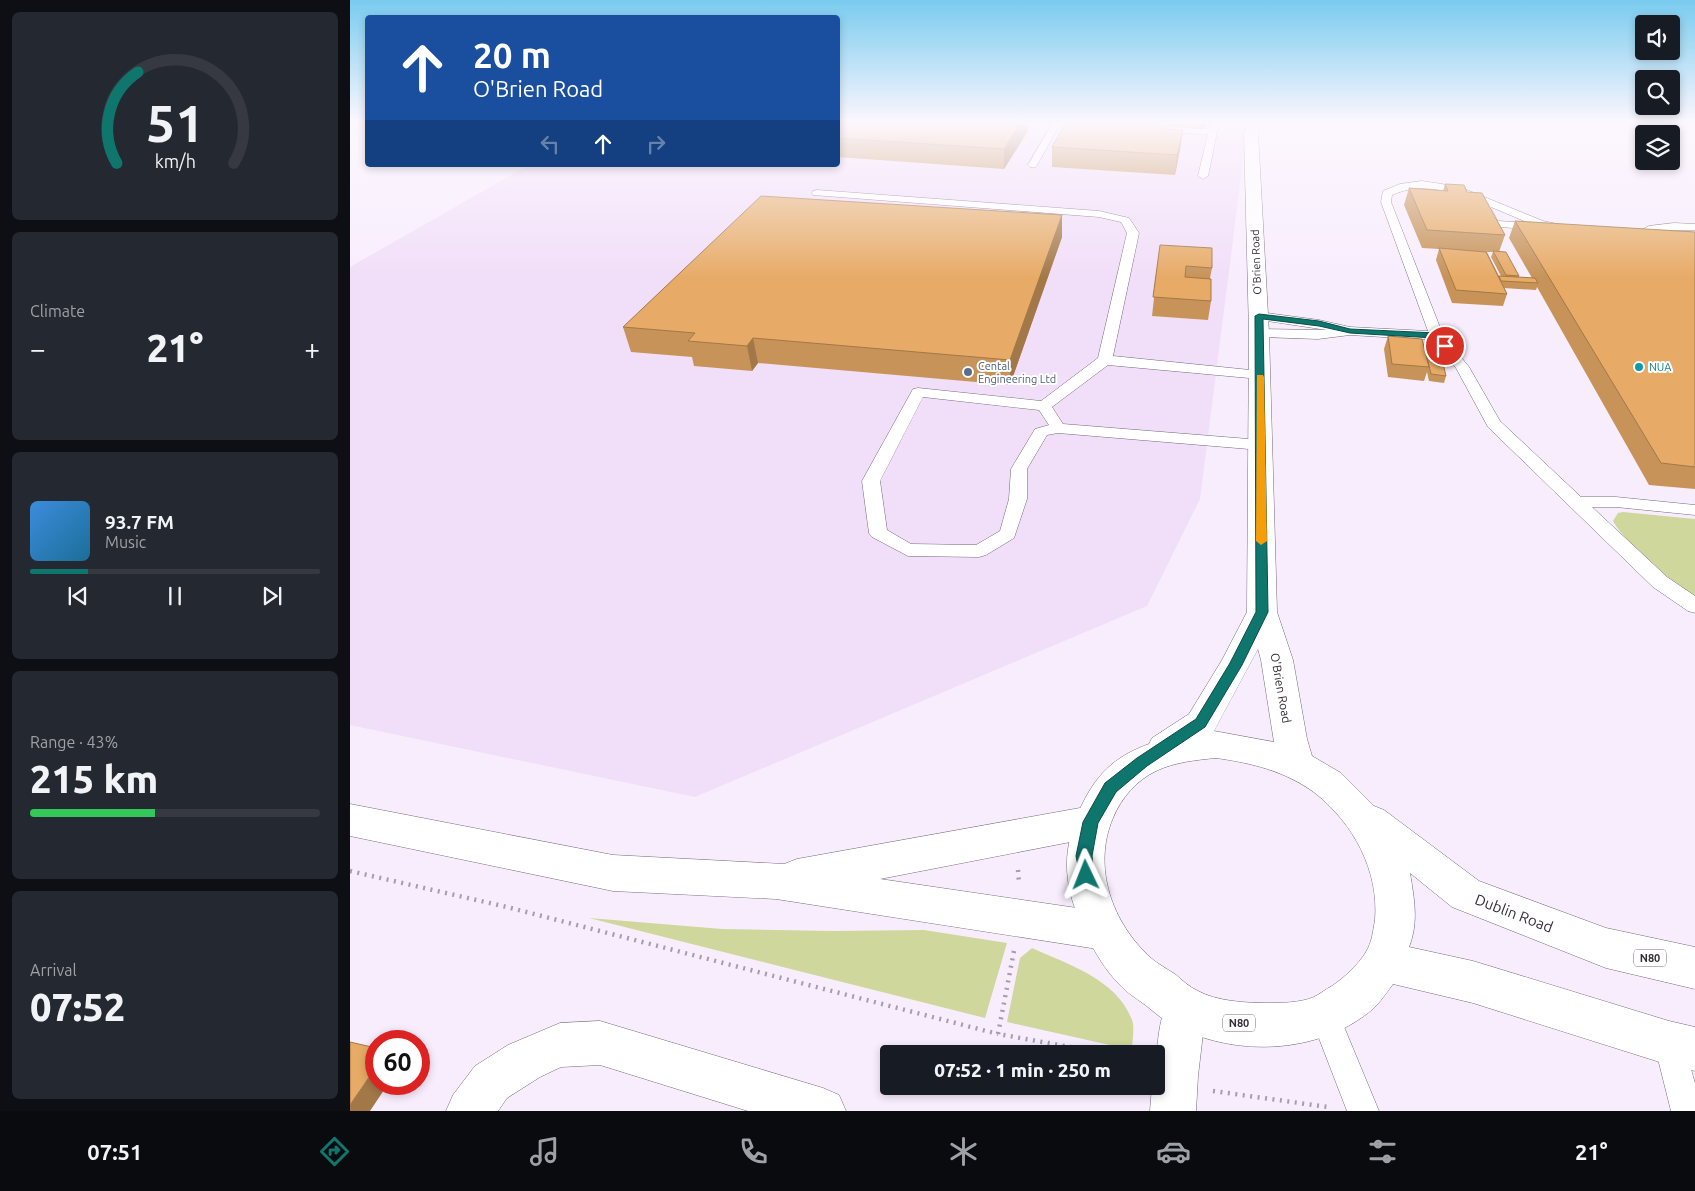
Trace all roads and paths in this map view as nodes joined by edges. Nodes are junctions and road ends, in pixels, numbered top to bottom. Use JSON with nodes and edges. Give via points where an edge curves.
{"nodes":[{"id":1,"x":1253,"y":174,"type":"edge"},
{"id":2,"x":817,"y":193,"type":"dead end"},
{"id":3,"x":1481,"y":200,"type":"junction"},
{"id":4,"x":1695,"y":227,"type":"edge"},
{"id":5,"x":1695,"y":237,"type":"edge"},
{"id":6,"x":1259,"y":325,"type":"junction"},
{"id":7,"x":1350,"y":331,"type":"joint"},
{"id":8,"x":1436,"y":336,"type":"junction"},
{"id":9,"x":1105,"y":360,"type":"junction"},
{"id":10,"x":1260,"y":375,"type":"junction"},
{"id":11,"x":1044,"y":406,"type":"junction"},
{"id":12,"x":1058,"y":428,"type":"junction"},
{"id":13,"x":1260,"y":445,"type":"junction"},
{"id":14,"x":1576,"y":502,"type":"junction"},
{"id":15,"x":1695,"y":510,"type":"edge"},
{"id":16,"x":1695,"y":606,"type":"edge"},
{"id":17,"x":1262,"y":612,"type":"junction"},
{"id":18,"x":1142,"y":762,"type":"junction"},
{"id":19,"x":1297,"y":764,"type":"junction"},
{"id":20,"x":1356,"y":809,"type":"junction"},
{"id":21,"x":350,"y":820,"type":"edge"},
{"id":22,"x":1091,"y":822,"type":"junction"},
{"id":23,"x":1016,"y":836,"type":"junction"},
{"id":24,"x":350,"y":871,"type":"edge"},
{"id":25,"x":776,"y":881,"type":"junction"},
{"id":26,"x":1021,"y":918,"type":"junction"},
{"id":27,"x":1104,"y":931,"type":"junction"},
{"id":28,"x":1385,"y":962,"type":"junction"},
{"id":29,"x":1695,"y":968,"type":"edge"},
{"id":30,"x":1185,"y":1008,"type":"junction"},
{"id":31,"x":1325,"y":1015,"type":"junction"},
{"id":32,"x":998,"y":1034,"type":"junction"},
{"id":33,"x":1059,"y":1045,"type":"edge"},
{"id":34,"x":1682,"y":1046,"type":"edge"},
{"id":35,"x":1174,"y":1093,"type":"edge"},
{"id":36,"x":1351,"y":1110,"type":"edge"},
{"id":37,"x":470,"y":1111,"type":"edge"},
{"id":38,"x":822,"y":1111,"type":"edge"},
{"id":39,"x":1687,"y":1111,"type":"edge"}],
"edges":[{"from":1,"to":6,"type":"main road","name":"O'Brien Road","number":"N80"},
{"from":2,"to":9,"type":"lane","via":[[1099,214],[1125,220],[1133,233]]},
{"from":3,"to":3,"type":"lane","via":[[1539,223],[1569,229],[1494,224]]},
{"from":3,"to":8,"type":"lane","via":[[1438,185],[1407,186],[1387,193],[1386,202]]},
{"from":4,"to":5,"type":"lane","via":[[1669,226],[1635,233]]},
{"from":6,"to":7,"type":"lane","via":[[1318,336]]},
{"from":6,"to":10,"type":"main road","name":"O'Brien Road","number":"N80"},
{"from":7,"to":8,"type":"lane"},
{"from":8,"to":14,"type":"lane","via":[[1462,367],[1494,424]]},
{"from":9,"to":10,"type":"lane"},
{"from":9,"to":11,"type":"lane"},
{"from":10,"to":13,"type":"main road","name":"O'Brien Road","number":"N80"},
{"from":11,"to":12,"type":"lane"},
{"from":11,"to":12,"type":"lane","via":[[918,392],[872,481],[878,533],[908,550],[979,551],[1008,534],[1018,499],[1019,469],[1041,432]]},
{"from":12,"to":13,"type":"lane"},
{"from":13,"to":17,"type":"main road","name":"O'Brien Road","number":"N80"},
{"from":14,"to":15,"type":"lane","via":[[1616,502]]},
{"from":14,"to":16,"type":"lane","via":[[1660,582]]},
{"from":17,"to":18,"type":"main road","name":"O'Brien Road","number":"N80","via":[[1201,723]]},
{"from":17,"to":19,"type":"main road","name":"O'Brien Road","number":"N80","via":[[1277,660]]},
{"from":18,"to":19,"type":"main road","number":"N80","via":[[1177,748],[1216,744],[1257,750]]},
{"from":18,"to":22,"type":"main road","number":"N80","via":[[1110,787]]},
{"from":19,"to":20,"type":"main road","number":"N80","via":[[1328,784]]},
{"from":20,"to":28,"type":"main road","number":"N80","via":[[1380,844],[1394,883],[1396,923]]},
{"from":20,"to":29,"type":"main road","name":"Dublin Road","number":"N80","via":[[1466,894],[1606,948]]},
{"from":21,"to":25,"type":"main road","via":[[613,873]]},
{"from":22,"to":23,"type":"main road"},
{"from":22,"to":27,"type":"main road","number":"N80","via":[[1084,856],[1088,894]]},
{"from":23,"to":25,"type":"main road"},
{"from":23,"to":26,"type":"path"},
{"from":24,"to":32,"type":"path"},
{"from":25,"to":26,"type":"main road"},
{"from":26,"to":27,"type":"main road"},
{"from":26,"to":32,"type":"path"},
{"from":27,"to":30,"type":"main road","number":"N80","via":[[1134,971]]},
{"from":28,"to":31,"type":"main road","number":"N80","via":[[1361,993]]},
{"from":28,"to":34,"type":"main road","via":[[1473,982]]},
{"from":30,"to":31,"type":"main road","number":"N80","via":[[1232,1022],[1280,1025]]},
{"from":30,"to":35,"type":"main road"},
{"from":31,"to":36,"type":"lane"},
{"from":32,"to":33,"type":"path"},
{"from":34,"to":39,"type":"lane"},
{"from":35,"to":36,"type":"path","via":[[1211,1091]]},
{"from":37,"to":38,"type":"main road","via":[[491,1082],[524,1061],[560,1045],[600,1043]]}]}
